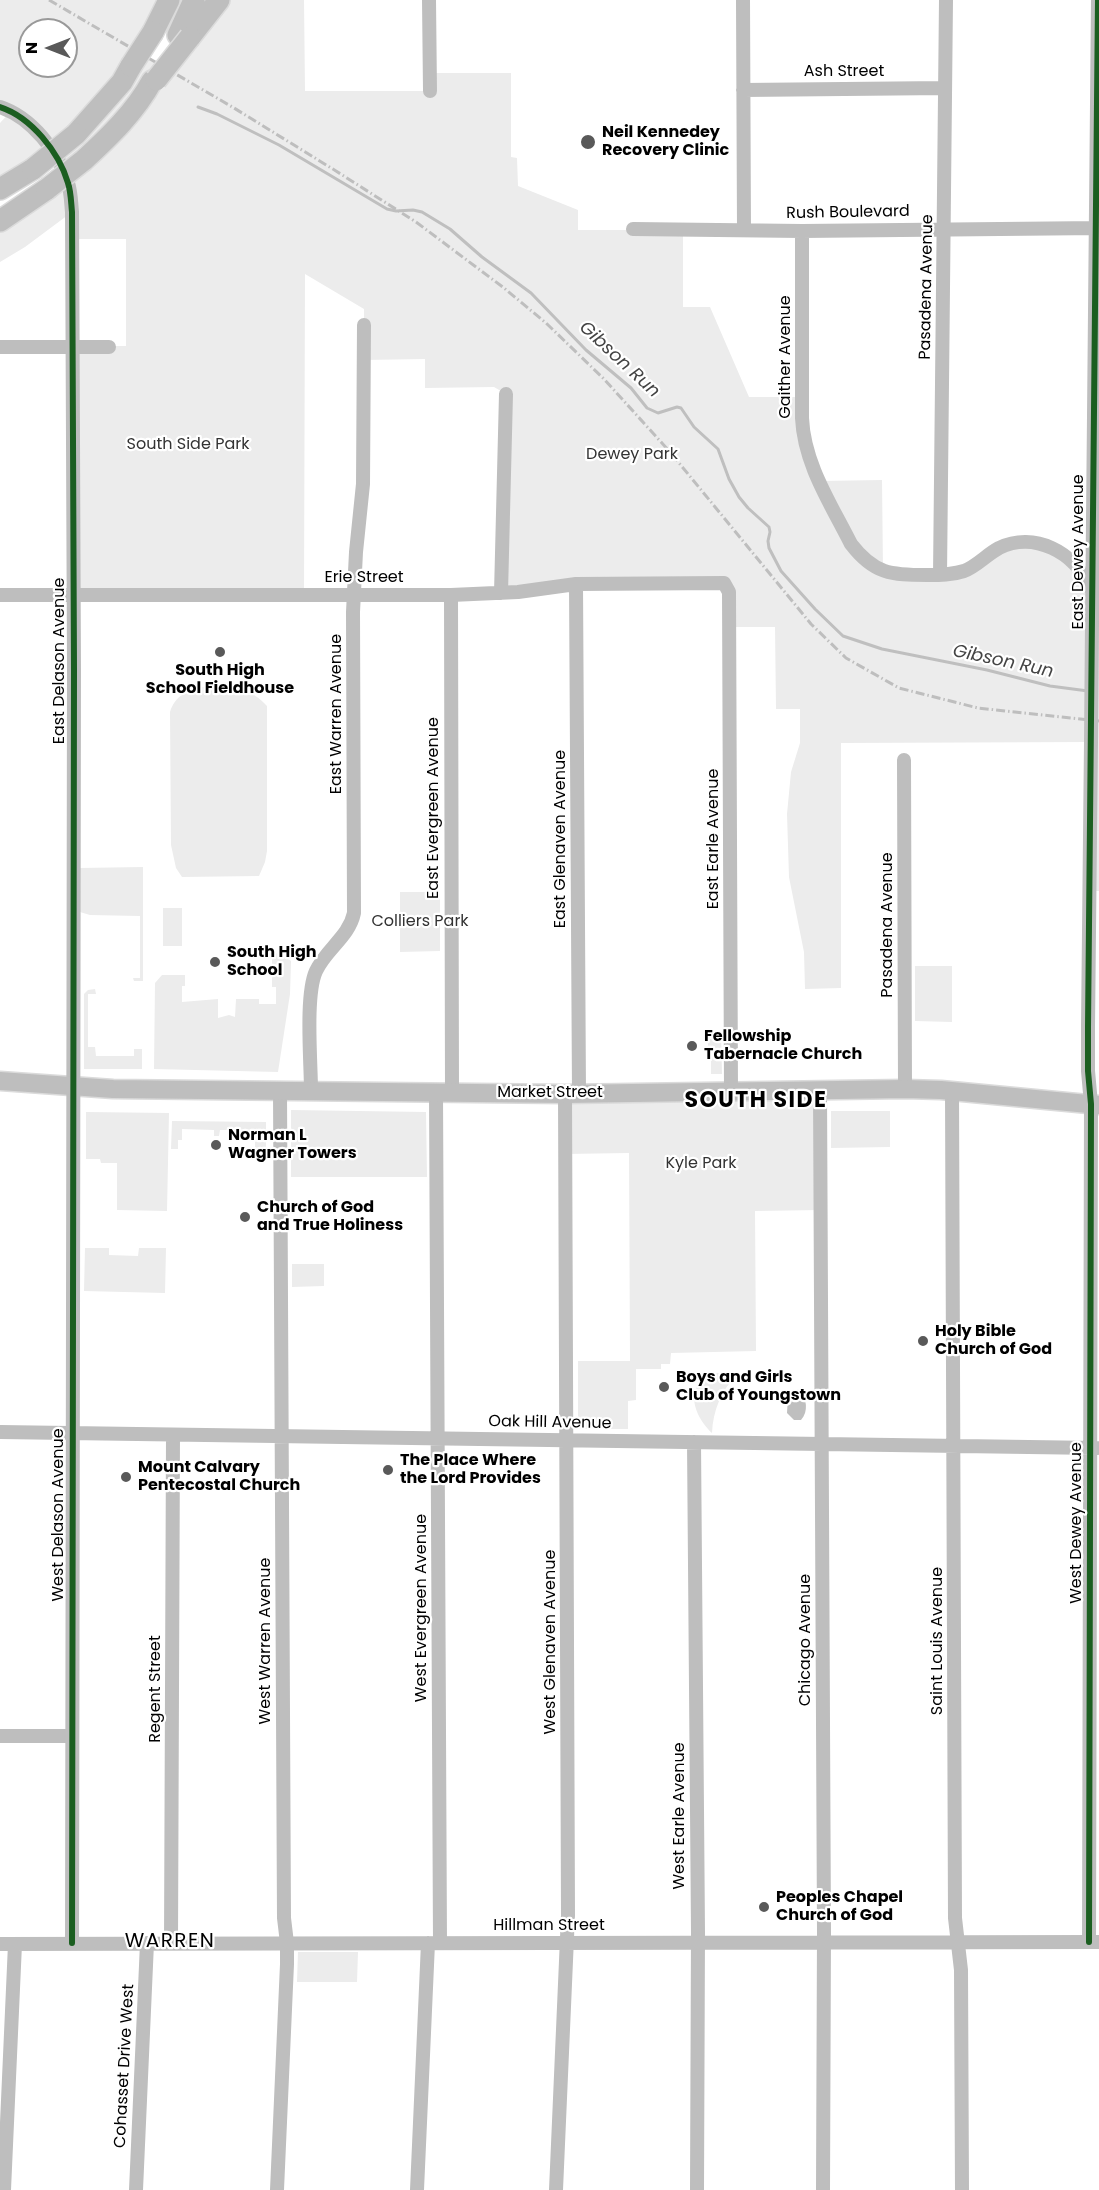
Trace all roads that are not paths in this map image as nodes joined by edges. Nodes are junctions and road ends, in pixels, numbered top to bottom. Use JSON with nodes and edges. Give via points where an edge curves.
{"nodes":[{"id":1,"x":169,"y":0,"type":"edge"},
{"id":2,"x":194,"y":0,"type":"edge"},
{"id":3,"x":219,"y":0,"type":"edge"},
{"id":4,"x":429,"y":0,"type":"edge"},
{"id":5,"x":743,"y":0,"type":"edge"},
{"id":6,"x":946,"y":0,"type":"edge"},
{"id":7,"x":1098,"y":0,"type":"edge"},
{"id":8,"x":184,"y":36,"type":"junction"},
{"id":9,"x":945,"y":88,"type":"junction"},
{"id":10,"x":743,"y":90,"type":"junction"},
{"id":11,"x":430,"y":91,"type":"dead end"},
{"id":12,"x":0,"y":107,"type":"edge"},
{"id":13,"x":0,"y":189,"type":"edge"},
{"id":14,"x":0,"y":221,"type":"edge"},
{"id":15,"x":1097,"y":228,"type":"edge"},
{"id":16,"x":633,"y":229,"type":"dead end"},
{"id":17,"x":944,"y":229,"type":"junction"},
{"id":18,"x":744,"y":230,"type":"junction"},
{"id":19,"x":802,"y":231,"type":"junction"},
{"id":20,"x":364,"y":325,"type":"dead end"},
{"id":21,"x":0,"y":346,"type":"edge"},
{"id":22,"x":72,"y":346,"type":"junction"},
{"id":23,"x":109,"y":346,"type":"dead end"},
{"id":24,"x":506,"y":394,"type":"dead end"},
{"id":25,"x":940,"y":575,"type":"junction"},
{"id":26,"x":576,"y":584,"type":"junction"},
{"id":27,"x":727,"y":586,"type":"joint"},
{"id":28,"x":1095,"y":592,"type":"edge"},
{"id":29,"x":501,"y":593,"type":"junction"},
{"id":30,"x":354,"y":594,"type":"junction"},
{"id":31,"x":0,"y":595,"type":"edge"},
{"id":32,"x":73,"y":595,"type":"junction"},
{"id":33,"x":451,"y":595,"type":"junction"},
{"id":34,"x":904,"y":760,"type":"dead end"},
{"id":35,"x":0,"y":1081,"type":"edge"},
{"id":36,"x":73,"y":1086,"type":"junction"},
{"id":37,"x":905,"y":1089,"type":"junction"},
{"id":38,"x":820,"y":1090,"type":"junction"},
{"id":39,"x":280,"y":1091,"type":"junction"},
{"id":40,"x":311,"y":1091,"type":"junction"},
{"id":41,"x":731,"y":1091,"type":"junction"},
{"id":42,"x":952,"y":1091,"type":"junction"},
{"id":43,"x":444,"y":1092,"type":"junction"},
{"id":44,"x":572,"y":1094,"type":"junction"},
{"id":45,"x":1095,"y":1105,"type":"edge"},
{"id":46,"x":0,"y":1432,"type":"edge"},
{"id":47,"x":72,"y":1433,"type":"junction"},
{"id":48,"x":173,"y":1434,"type":"junction"},
{"id":49,"x":281,"y":1436,"type":"junction"},
{"id":50,"x":437,"y":1438,"type":"junction"},
{"id":51,"x":566,"y":1440,"type":"junction"},
{"id":52,"x":694,"y":1442,"type":"junction"},
{"id":53,"x":822,"y":1444,"type":"junction"},
{"id":54,"x":953,"y":1446,"type":"junction"},
{"id":55,"x":1095,"y":1448,"type":"edge"},
{"id":56,"x":0,"y":1736,"type":"edge"},
{"id":57,"x":72,"y":1736,"type":"junction"},
{"id":58,"x":698,"y":1942,"type":"junction"},
{"id":59,"x":824,"y":1942,"type":"junction"},
{"id":60,"x":958,"y":1942,"type":"junction"},
{"id":61,"x":1094,"y":1942,"type":"edge"},
{"id":62,"x":72,"y":1943,"type":"junction"},
{"id":63,"x":147,"y":1943,"type":"junction"},
{"id":64,"x":171,"y":1943,"type":"junction"},
{"id":65,"x":287,"y":1943,"type":"junction"},
{"id":66,"x":434,"y":1943,"type":"junction"},
{"id":67,"x":568,"y":1943,"type":"junction"},
{"id":68,"x":0,"y":1944,"type":"edge"},
{"id":69,"x":15,"y":1944,"type":"junction"},
{"id":70,"x":4,"y":2190,"type":"edge"},
{"id":71,"x":136,"y":2190,"type":"edge"},
{"id":72,"x":277,"y":2190,"type":"edge"},
{"id":73,"x":417,"y":2190,"type":"edge"},
{"id":74,"x":556,"y":2190,"type":"edge"},
{"id":75,"x":697,"y":2190,"type":"edge"},
{"id":76,"x":823,"y":2190,"type":"edge"},
{"id":77,"x":962,"y":2190,"type":"edge"}],
"edges":[{"from":1,"to":13,"type":"highway","bridge":true,"via":[[122,82],[76,134],[33,169]]},
{"from":2,"to":8,"type":"highway"},
{"from":3,"to":8,"type":"highway"},
{"from":4,"to":11,"type":"street"},
{"from":5,"to":10,"type":"street"},
{"from":6,"to":9,"type":"street","name":"Pasadena Avenue"},
{"from":7,"to":15,"type":"street","name":"East Dewey Avenue"},
{"from":8,"to":14,"type":"highway","bridge":true,"via":[[122,123],[84,160]]},
{"from":9,"to":10,"type":"street","name":"Ash Street"},
{"from":9,"to":17,"type":"street","name":"Pasadena Avenue"},
{"from":10,"to":18,"type":"street"},
{"from":12,"to":22,"type":"street","name":"East Delason Avenue","via":[[25,120],[50,146],[67,181],[72,212]]},
{"from":15,"to":17,"type":"street","name":"Rush Boulevard"},
{"from":15,"to":28,"type":"street","name":"East Dewey Avenue"},
{"from":16,"to":18,"type":"street","name":"Rush Boulevard"},
{"from":17,"to":19,"type":"street","name":"Rush Boulevard"},
{"from":17,"to":25,"type":"street","name":"Pasadena Avenue"},
{"from":18,"to":19,"type":"street","name":"Rush Boulevard"},
{"from":19,"to":25,"type":"street","name":"Gaither Avenue","via":[[802,427],[808,454],[851,544],[867,563],[890,574]]},
{"from":20,"to":30,"type":"street","name":"East Warren Avenue","via":[[363,484]]},
{"from":21,"to":22,"type":"street"},
{"from":22,"to":23,"type":"street"},
{"from":22,"to":32,"type":"street","name":"East Delason Avenue"},
{"from":24,"to":29,"type":"street"},
{"from":25,"to":28,"type":"street","via":[[965,570],[1001,547],[1031,542],[1053,548],[1070,559]]},
{"from":26,"to":27,"type":"street","name":"Erie Street"},
{"from":26,"to":29,"type":"street","name":"Erie Street"},
{"from":26,"to":44,"type":"street","name":"East Glenaven Avenue"},
{"from":27,"to":41,"type":"street","name":"East Earle Avenue"},
{"from":28,"to":45,"type":"street","name":"East Dewey Avenue","bridge":true,"via":[[1088,1026],[1088,1071]]},
{"from":29,"to":33,"type":"street","name":"Erie Street"},
{"from":30,"to":32,"type":"street","name":"Erie Street"},
{"from":30,"to":33,"type":"street","name":"Erie Street"},
{"from":30,"to":40,"type":"street","name":"East Warren Avenue","via":[[354,913],[349,928],[313,978]]},
{"from":31,"to":32,"type":"street","name":"Erie Street"},
{"from":32,"to":36,"type":"street","name":"East Delason Avenue"},
{"from":33,"to":43,"type":"street","name":"East Evergreen Avenue"},
{"from":34,"to":37,"type":"street","name":"Pasadena Avenue"},
{"from":35,"to":36,"type":"main road","name":"Market Street"},
{"from":36,"to":39,"type":"main road","name":"Market Street"},
{"from":36,"to":47,"type":"street","name":"West Delason Avenue"},
{"from":37,"to":38,"type":"main road","name":"Market Street"},
{"from":37,"to":42,"type":"main road","name":"Market Street"},
{"from":38,"to":41,"type":"main road","name":"Market Street"},
{"from":38,"to":53,"type":"street","name":"Chicago Avenue"},
{"from":39,"to":40,"type":"main road","name":"Market Street"},
{"from":39,"to":49,"type":"street","name":"West Warren Avenue"},
{"from":40,"to":43,"type":"main road","name":"Market Street"},
{"from":41,"to":44,"type":"main road","name":"Market Street"},
{"from":42,"to":45,"type":"main road","name":"Market Street"},
{"from":42,"to":54,"type":"street","name":"Saint Louis Avenue"},
{"from":43,"to":44,"type":"main road","name":"Market Street"},
{"from":43,"to":50,"type":"street","name":"West Evergreen Avenue"},
{"from":44,"to":51,"type":"street","name":"West Glenaven Avenue"},
{"from":45,"to":55,"type":"street","name":"West Dewey Avenue"},
{"from":46,"to":47,"type":"street","name":"Oak Hill Avenue"},
{"from":47,"to":48,"type":"street","name":"Oak Hill Avenue"},
{"from":47,"to":57,"type":"street","name":"West Delason Avenue"},
{"from":48,"to":49,"type":"street","name":"Oak Hill Avenue"},
{"from":48,"to":64,"type":"street","name":"Regent Street"},
{"from":49,"to":50,"type":"street","name":"Oak Hill Avenue"},
{"from":49,"to":65,"type":"street","name":"West Warren Avenue"},
{"from":50,"to":51,"type":"street","name":"Oak Hill Avenue"},
{"from":50,"to":66,"type":"street","name":"West Evergreen Avenue"},
{"from":51,"to":52,"type":"street","name":"Oak Hill Avenue"},
{"from":51,"to":67,"type":"street","name":"West Glenaven Avenue"},
{"from":52,"to":53,"type":"street","name":"Oak Hill Avenue"},
{"from":52,"to":58,"type":"street","name":"West Earle Avenue"},
{"from":53,"to":54,"type":"street","name":"Oak Hill Avenue"},
{"from":53,"to":59,"type":"street","name":"Chicago Avenue"},
{"from":54,"to":55,"type":"street","name":"Oak Hill Avenue"},
{"from":54,"to":60,"type":"street","name":"Saint Louis Avenue"},
{"from":55,"to":61,"type":"street","name":"West Dewey Avenue"},
{"from":56,"to":57,"type":"street"},
{"from":57,"to":62,"type":"street","name":"West Delason Avenue"},
{"from":58,"to":59,"type":"street","name":"Hillman Street"},
{"from":58,"to":67,"type":"street","name":"Hillman Street"},
{"from":58,"to":75,"type":"street","name":"West Earle Avenue"},
{"from":59,"to":60,"type":"street","name":"Hillman Street"},
{"from":59,"to":76,"type":"street","name":"Chicago Avenue"},
{"from":60,"to":61,"type":"street","name":"Hillman Street"},
{"from":60,"to":77,"type":"street","name":"Saint Louis Avenue"},
{"from":62,"to":63,"type":"street","name":"Hillman Street"},
{"from":62,"to":69,"type":"street","name":"Hillman Street"},
{"from":63,"to":64,"type":"street","name":"Hillman Street"},
{"from":63,"to":71,"type":"street","name":"Cohasset Drive West"},
{"from":64,"to":65,"type":"street","name":"Hillman Street"},
{"from":65,"to":66,"type":"street","name":"Hillman Street"},
{"from":65,"to":72,"type":"street","name":"West Warren Avenue"},
{"from":66,"to":67,"type":"street","name":"Hillman Street"},
{"from":66,"to":73,"type":"street","name":"West Evergreen Avenue"},
{"from":67,"to":74,"type":"street","name":"West Glenaven Avenue"},
{"from":68,"to":69,"type":"street","name":"Hillman Street"},
{"from":69,"to":70,"type":"street"}]}
